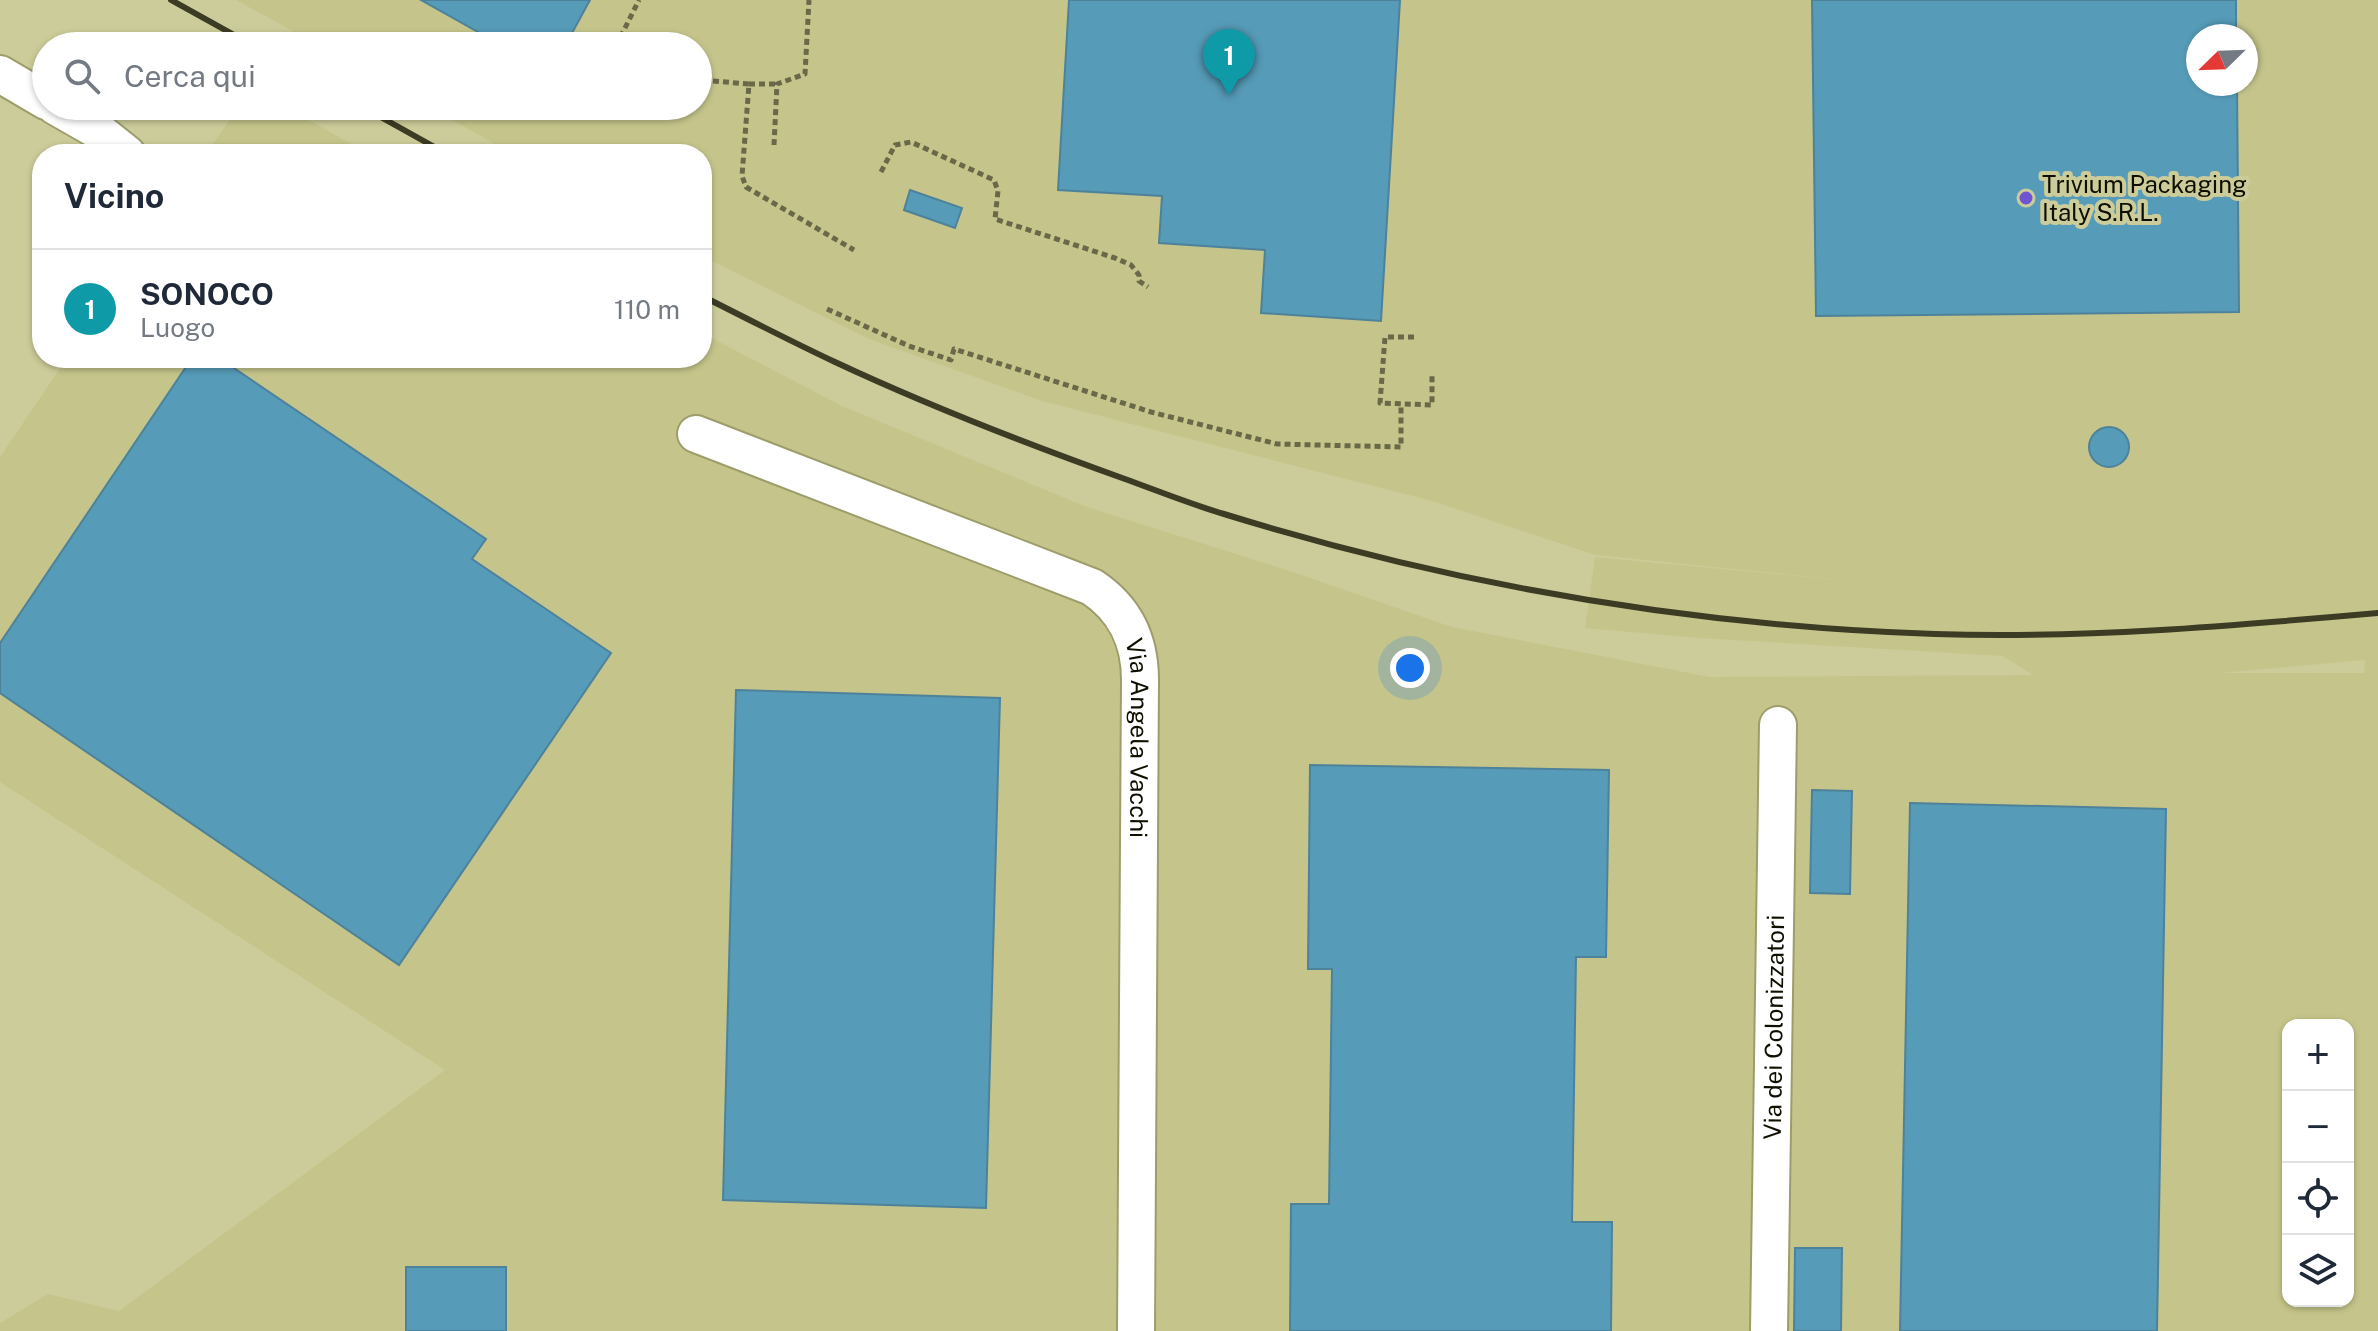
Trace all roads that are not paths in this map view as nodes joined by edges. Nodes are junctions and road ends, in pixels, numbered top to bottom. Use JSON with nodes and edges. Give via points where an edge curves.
{"nodes":[{"id":1,"x":0,"y":74,"type":"edge"},
{"id":2,"x":32,"y":93,"type":"edge"},
{"id":3,"x":80,"y":120,"type":"edge"},
{"id":4,"x":114,"y":144,"type":"edge"},
{"id":5,"x":696,"y":434,"type":"dead end"},
{"id":6,"x":1778,"y":725,"type":"dead end"},
{"id":7,"x":1136,"y":1331,"type":"edge"},
{"id":8,"x":1769,"y":1331,"type":"edge"}],
"edges":[{"from":1,"to":2,"type":"street"},
{"from":3,"to":4,"type":"street"},
{"from":5,"to":7,"type":"street","name":"Via Angela Vacchi","via":[[1092,587],[1125,619],[1140,671]]},
{"from":6,"to":8,"type":"street","name":"Via dei Colonizzatori"}]}
